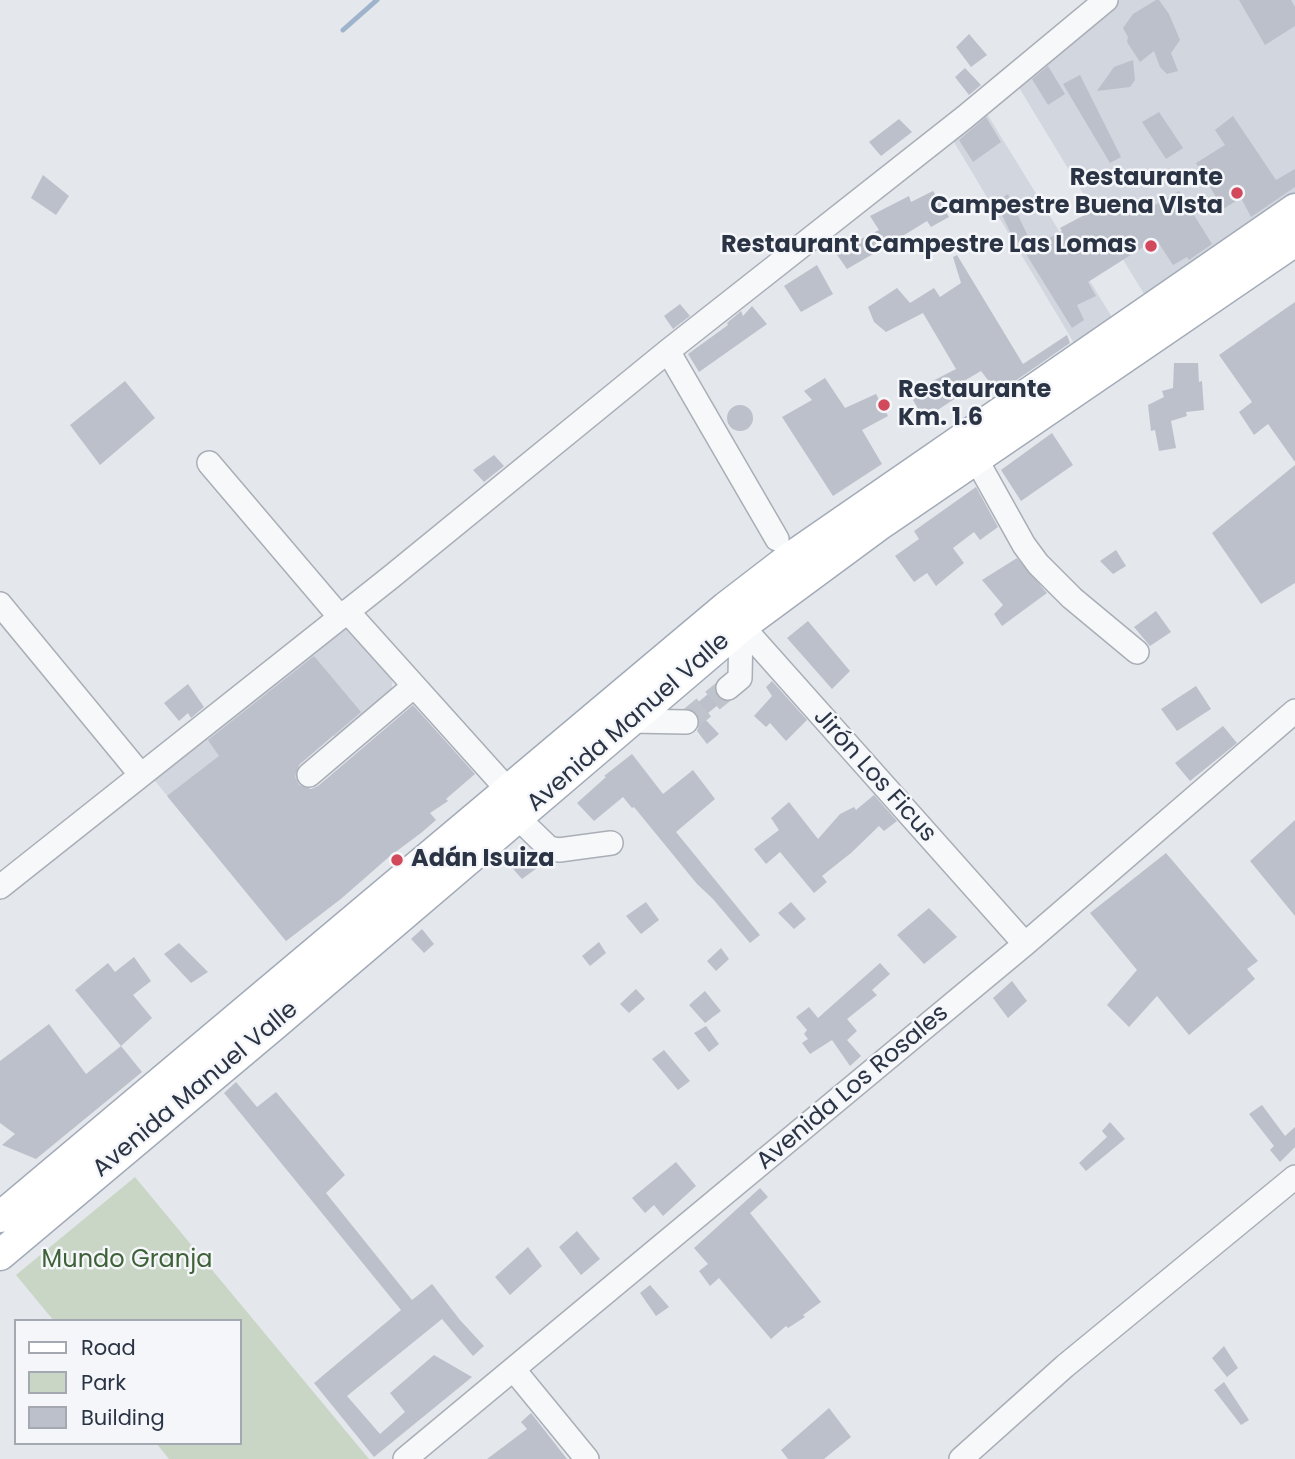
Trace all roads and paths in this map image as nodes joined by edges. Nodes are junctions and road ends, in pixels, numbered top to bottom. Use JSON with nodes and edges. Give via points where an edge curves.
{"nodes":[{"id":1,"x":1107,"y":0,"type":"edge"},
{"id":2,"x":1295,"y":209,"type":"edge"},
{"id":3,"x":1295,"y":242,"type":"edge"},
{"id":4,"x":668,"y":351,"type":"junction"},
{"id":5,"x":976,"y":459,"type":"junction"},
{"id":6,"x":209,"y":463,"type":"dead end"},
{"id":7,"x":777,"y":539,"type":"dead end"},
{"id":8,"x":1,"y":607,"type":"edge"},
{"id":9,"x":343,"y":615,"type":"junction"},
{"id":10,"x":733,"y":617,"type":"junction"},
{"id":11,"x":1137,"y":652,"type":"dead end"},
{"id":12,"x":769,"y":660,"type":"junction"},
{"id":13,"x":414,"y":686,"type":"junction"},
{"id":14,"x":1295,"y":711,"type":"edge"},
{"id":15,"x":631,"y":721,"type":"junction"},
{"id":16,"x":686,"y":722,"type":"tunnel mouth"},
{"id":17,"x":141,"y":775,"type":"junction"},
{"id":18,"x":309,"y":775,"type":"dead end"},
{"id":19,"x":508,"y":790,"type":"junction"},
{"id":20,"x":518,"y":818,"type":"junction"},
{"id":21,"x":611,"y":843,"type":"dead end"},
{"id":22,"x":0,"y":887,"type":"edge"},
{"id":23,"x":1025,"y":944,"type":"junction"},
{"id":24,"x":1295,"y":1177,"type":"edge"},
{"id":25,"x":0,"y":1217,"type":"edge"},
{"id":26,"x":0,"y":1255,"type":"edge"},
{"id":27,"x":514,"y":1370,"type":"junction"},
{"id":28,"x":405,"y":1459,"type":"edge"},
{"id":29,"x":587,"y":1459,"type":"edge"},
{"id":30,"x":961,"y":1459,"type":"edge"}],
"edges":[{"from":1,"to":4,"type":"street"},
{"from":2,"to":10,"type":"main road","name":"Avenida Manuel Valle","via":[[812,543]]},
{"from":3,"to":5,"type":"main road","name":"Avenida Manuel Valle"},
{"from":4,"to":7,"type":"street"},
{"from":4,"to":9,"type":"street"},
{"from":5,"to":10,"type":"main road","name":"Avenida Manuel Valle"},
{"from":5,"to":11,"type":"street","via":[[1038,564]]},
{"from":6,"to":9,"type":"street"},
{"from":8,"to":17,"type":"street"},
{"from":9,"to":13,"type":"street"},
{"from":9,"to":17,"type":"street"},
{"from":10,"to":12,"type":"street","name":"Jirón Los Ficus"},
{"from":10,"to":12,"type":"street","via":[[734,683]]},
{"from":10,"to":15,"type":"main road","name":"Avenida Manuel Valle"},
{"from":10,"to":19,"type":"main road","name":"Avenida Manuel Valle"},
{"from":12,"to":23,"type":"street","name":"Jirón Los Ficus"},
{"from":13,"to":18,"type":"street"},
{"from":13,"to":19,"type":"street"},
{"from":14,"to":23,"type":"street","name":"Avenida Los Rosales"},
{"from":15,"to":16,"type":"street"},
{"from":15,"to":20,"type":"main road","name":"Avenida Manuel Valle"},
{"from":17,"to":22,"type":"street"},
{"from":19,"to":25,"type":"main road","name":"Avenida Manuel Valle"},
{"from":20,"to":21,"type":"street","via":[[549,848]]},
{"from":20,"to":26,"type":"main road","name":"Avenida Manuel Valle"},
{"from":23,"to":27,"type":"street","name":"Avenida Los Rosales"},
{"from":24,"to":30,"type":"street","via":[[1065,1366]]},
{"from":27,"to":28,"type":"street","name":"Avenida Los Rosales"},
{"from":27,"to":29,"type":"street"}]}
